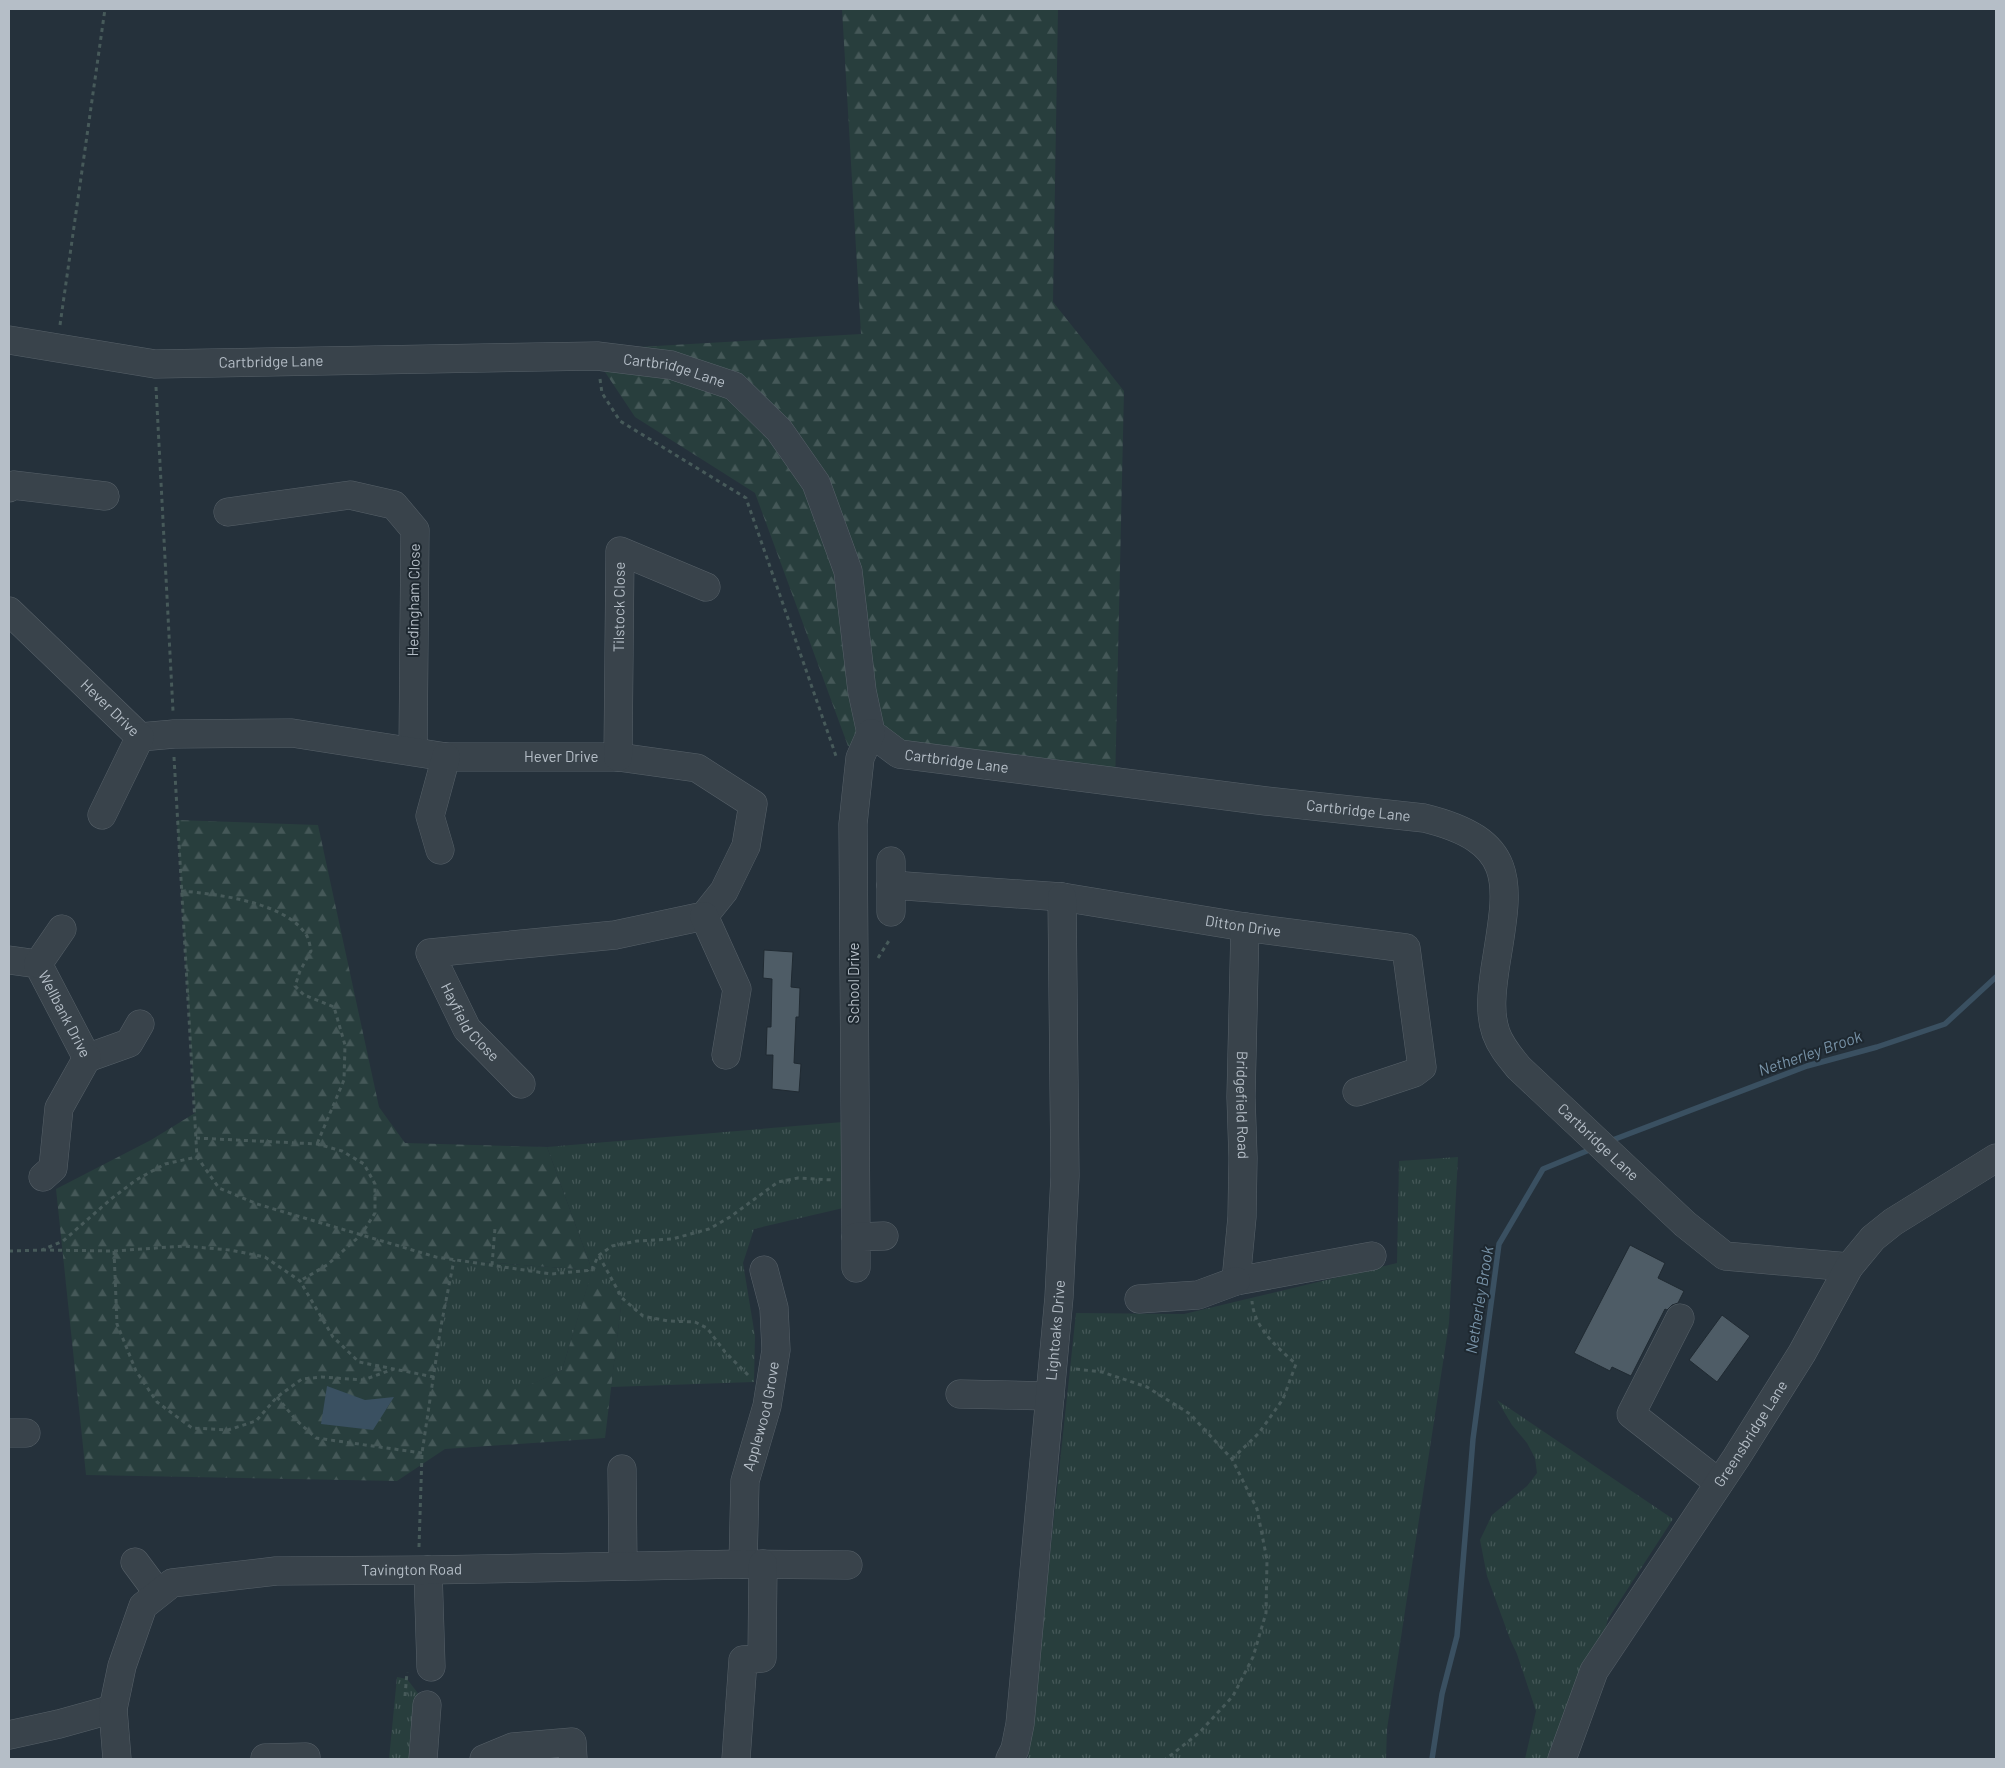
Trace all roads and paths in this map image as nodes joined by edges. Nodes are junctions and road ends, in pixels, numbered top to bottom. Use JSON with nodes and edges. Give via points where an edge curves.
{"nodes":[{"id":1,"x":105,"y":9,"type":"edge"},
{"id":2,"x":9,"y":340,"type":"edge"},
{"id":3,"x":56,"y":348,"type":"junction"},
{"id":4,"x":154,"y":364,"type":"junction"},
{"id":5,"x":602,"y":393,"type":"dead end"},
{"id":6,"x":9,"y":488,"type":"edge"},
{"id":7,"x":105,"y":496,"type":"dead end"},
{"id":8,"x":228,"y":512,"type":"dead end"},
{"id":9,"x":706,"y":587,"type":"dead end"},
{"id":10,"x":9,"y":611,"type":"edge"},
{"id":11,"x":871,"y":733,"type":"junction"},
{"id":12,"x":174,"y":734,"type":"junction"},
{"id":13,"x":140,"y":737,"type":"junction"},
{"id":14,"x":413,"y":751,"type":"junction"},
{"id":15,"x":446,"y":757,"type":"junction"},
{"id":16,"x":618,"y":757,"type":"junction"},
{"id":17,"x":837,"y":758,"type":"dead end"},
{"id":18,"x":102,"y":815,"type":"dead end"},
{"id":19,"x":440,"y":850,"type":"dead end"},
{"id":20,"x":181,"y":891,"type":"junction"},
{"id":21,"x":1062,"y":897,"type":"junction"},
{"id":22,"x":891,"y":912,"type":"dead end"},
{"id":23,"x":704,"y":916,"type":"junction"},
{"id":24,"x":1245,"y":927,"type":"junction"},
{"id":25,"x":62,"y":929,"type":"dead end"},
{"id":26,"x":9,"y":960,"type":"edge"},
{"id":27,"x":38,"y":964,"type":"junction"},
{"id":28,"x":140,"y":1024,"type":"dead end"},
{"id":29,"x":726,"y":1055,"type":"dead end"},
{"id":30,"x":87,"y":1058,"type":"junction"},
{"id":31,"x":521,"y":1084,"type":"dead end"},
{"id":32,"x":1357,"y":1092,"type":"dead end"},
{"id":33,"x":196,"y":1138,"type":"junction"},
{"id":34,"x":317,"y":1144,"type":"junction"},
{"id":35,"x":197,"y":1157,"type":"junction"},
{"id":36,"x":1996,"y":1158,"type":"edge"},
{"id":37,"x":43,"y":1177,"type":"dead end"},
{"id":38,"x":856,"y":1182,"type":"junction"},
{"id":39,"x":495,"y":1228,"type":"dead end"},
{"id":40,"x":361,"y":1236,"type":"junction"},
{"id":41,"x":884,"y":1236,"type":"dead end"},
{"id":42,"x":856,"y":1237,"type":"junction"},
{"id":43,"x":42,"y":1250,"type":"junction"},
{"id":44,"x":114,"y":1251,"type":"junction"},
{"id":45,"x":9,"y":1252,"type":"edge"},
{"id":46,"x":598,"y":1256,"type":"junction"},
{"id":47,"x":1372,"y":1256,"type":"dead end"},
{"id":48,"x":454,"y":1260,"type":"junction"},
{"id":49,"x":492,"y":1265,"type":"junction"},
{"id":50,"x":1849,"y":1267,"type":"junction"},
{"id":51,"x":856,"y":1268,"type":"dead end"},
{"id":52,"x":764,"y":1270,"type":"dead end"},
{"id":53,"x":1243,"y":1279,"type":"junction"},
{"id":54,"x":300,"y":1281,"type":"junction"},
{"id":55,"x":1139,"y":1299,"type":"dead end"},
{"id":56,"x":1680,"y":1318,"type":"dead end"},
{"id":57,"x":1053,"y":1365,"type":"junction"},
{"id":58,"x":395,"y":1369,"type":"junction"},
{"id":59,"x":434,"y":1377,"type":"junction"},
{"id":60,"x":960,"y":1393,"type":"dead end"},
{"id":61,"x":1050,"y":1396,"type":"junction"},
{"id":62,"x":277,"y":1397,"type":"junction"},
{"id":63,"x":768,"y":1397,"type":"junction"},
{"id":64,"x":422,"y":1453,"type":"junction"},
{"id":65,"x":1232,"y":1459,"type":"junction"},
{"id":66,"x":622,"y":1469,"type":"dead end"},
{"id":67,"x":1719,"y":1483,"type":"junction"},
{"id":68,"x":135,"y":1562,"type":"dead end"},
{"id":69,"x":753,"y":1564,"type":"junction"},
{"id":70,"x":848,"y":1564,"type":"dead end"},
{"id":71,"x":623,"y":1566,"type":"junction"},
{"id":72,"x":424,"y":1570,"type":"junction"},
{"id":73,"x":158,"y":1593,"type":"junction"},
{"id":74,"x":432,"y":1667,"type":"dead end"},
{"id":75,"x":427,"y":1705,"type":"dead end"},
{"id":76,"x":113,"y":1709,"type":"junction"},
{"id":77,"x":9,"y":1735,"type":"edge"},
{"id":78,"x":118,"y":1759,"type":"edge"},
{"id":79,"x":423,"y":1759,"type":"edge"},
{"id":80,"x":484,"y":1759,"type":"edge"},
{"id":81,"x":573,"y":1759,"type":"edge"},
{"id":82,"x":736,"y":1759,"type":"edge"},
{"id":83,"x":1010,"y":1759,"type":"edge"},
{"id":84,"x":1169,"y":1759,"type":"edge"},
{"id":85,"x":1562,"y":1759,"type":"edge"}],
"edges":[{"from":1,"to":3,"type":"path"},
{"from":2,"to":3,"type":"street","name":"Cartbridge Lane"},
{"from":3,"to":4,"type":"street","name":"Cartbridge Lane"},
{"from":4,"to":11,"type":"street","name":"Cartbridge Lane","via":[[597,356],[671,365],[734,386],[779,430],[816,483],[848,571],[862,691]]},
{"from":4,"to":12,"type":"path"},
{"from":5,"to":17,"type":"path","via":[[620,421],[746,498]]},
{"from":6,"to":7,"type":"street","via":[[13,485]]},
{"from":8,"to":14,"type":"street","name":"Hedingham Close","via":[[350,495],[394,505],[415,530]]},
{"from":9,"to":16,"type":"street","name":"Tilstock Close","via":[[620,551]]},
{"from":10,"to":13,"type":"street","name":"Hever Drive"},
{"from":11,"to":38,"type":"street","name":"School Drive","via":[[860,758],[853,824]]},
{"from":11,"to":50,"type":"street","name":"Cartbridge Lane","via":[[899,754],[1266,802],[1424,818],[1465,831],[1489,848],[1502,869],[1504,904],[1492,986],[1492,1012],[1496,1033],[1519,1068],[1685,1224],[1725,1256]]},
{"from":12,"to":13,"type":"street","name":"Hever Drive"},
{"from":12,"to":14,"type":"street","name":"Hever Drive","via":[[292,734]]},
{"from":12,"to":20,"type":"path"},
{"from":13,"to":18,"type":"street"},
{"from":14,"to":15,"type":"street","name":"Hever Drive"},
{"from":15,"to":16,"type":"street","name":"Hever Drive"},
{"from":15,"to":19,"type":"street","via":[[430,816]]},
{"from":16,"to":23,"type":"street","name":"Hever Drive","via":[[697,768],[753,804],[746,846],[724,891]]},
{"from":20,"to":33,"type":"path"},
{"from":20,"to":34,"type":"path","via":[[214,894],[264,906],[291,918],[306,934],[311,951],[295,986],[304,995],[334,1007],[345,1045],[344,1080]]},
{"from":21,"to":22,"type":"street","name":"Ditton Drive","via":[[891,873]]},
{"from":21,"to":24,"type":"street","name":"Ditton Drive"},
{"from":21,"to":57,"type":"street","name":"Lightoaks Drive","via":[[1064,1176]]},
{"from":23,"to":29,"type":"street","via":[[737,989]]},
{"from":23,"to":31,"type":"street","name":"Hayfield Close","via":[[615,935],[430,953],[467,1029]]},
{"from":24,"to":32,"type":"street","name":"Ditton Drive","via":[[1406,948],[1422,1068]]},
{"from":24,"to":53,"type":"street","name":"Bridgefield Road"},
{"from":25,"to":27,"type":"street"},
{"from":26,"to":27,"type":"street","name":"Wellbank Drive"},
{"from":27,"to":30,"type":"street","name":"Wellbank Drive"},
{"from":28,"to":30,"type":"street","name":"Wellbank Drive","via":[[129,1042]]},
{"from":30,"to":37,"type":"street","via":[[59,1108],[54,1168]]},
{"from":33,"to":34,"type":"path"},
{"from":33,"to":35,"type":"path"},
{"from":34,"to":40,"type":"path","via":[[342,1151],[364,1164],[375,1184],[375,1213]]},
{"from":35,"to":40,"type":"path","via":[[219,1188],[257,1204]]},
{"from":35,"to":43,"type":"path","via":[[165,1164],[136,1180],[63,1242]]},
{"from":36,"to":50,"type":"street","name":"Greensbridge Lane","via":[[1893,1222],[1873,1238]]},
{"from":38,"to":42,"type":"street","name":"School Drive"},
{"from":38,"to":46,"type":"path","via":[[798,1178],[778,1182],[709,1229],[672,1239],[612,1246]]},
{"from":39,"to":49,"type":"path"},
{"from":40,"to":48,"type":"path"},
{"from":40,"to":54,"type":"path","via":[[327,1265]]},
{"from":41,"to":42,"type":"street"},
{"from":42,"to":51,"type":"street","name":"School Drive"},
{"from":43,"to":44,"type":"path"},
{"from":43,"to":45,"type":"path"},
{"from":44,"to":54,"type":"path","via":[[184,1246],[230,1250],[264,1257]]},
{"from":44,"to":62,"type":"path","via":[[117,1324],[136,1371],[157,1402],[192,1428],[228,1430],[256,1421]]},
{"from":46,"to":49,"type":"path","via":[[592,1270],[552,1274]]},
{"from":46,"to":63,"type":"path","via":[[622,1298],[643,1316],[695,1322],[707,1328]]},
{"from":47,"to":53,"type":"street"},
{"from":48,"to":49,"type":"path"},
{"from":48,"to":59,"type":"path"},
{"from":50,"to":67,"type":"street","name":"Greensbridge Lane","via":[[1802,1353]]},
{"from":52,"to":63,"type":"street","name":"Applewood Grove","via":[[774,1308],[776,1350]]},
{"from":53,"to":55,"type":"street","via":[[1198,1295]]},
{"from":53,"to":65,"type":"path","via":[[1253,1309],[1270,1341],[1296,1364],[1283,1399],[1259,1433]]},
{"from":54,"to":58,"type":"path","via":[[333,1337],[359,1362]]},
{"from":56,"to":67,"type":"street","via":[[1630,1414]]},
{"from":57,"to":61,"type":"street","name":"Lightoaks Drive"},
{"from":57,"to":65,"type":"path","via":[[1102,1372],[1148,1387],[1190,1414]]},
{"from":58,"to":59,"type":"path"},
{"from":58,"to":62,"type":"path","via":[[363,1380],[302,1379]]},
{"from":59,"to":64,"type":"path"},
{"from":60,"to":61,"type":"street"},
{"from":61,"to":83,"type":"street","name":"Lightoaks Drive","via":[[1020,1724]]},
{"from":62,"to":64,"type":"path","via":[[316,1438]]},
{"from":63,"to":69,"type":"street","name":"Applewood Grove","via":[[745,1480]]},
{"from":64,"to":72,"type":"path"},
{"from":65,"to":84,"type":"path","via":[[1257,1509],[1267,1560],[1266,1613],[1253,1657],[1233,1696],[1199,1733]]},
{"from":66,"to":71,"type":"street"},
{"from":67,"to":85,"type":"street","name":"Greensbridge Lane","via":[[1594,1671]]},
{"from":68,"to":73,"type":"street"},
{"from":69,"to":70,"type":"street","name":"Tavington Road"},
{"from":69,"to":71,"type":"street","name":"Tavington Road"},
{"from":69,"to":82,"type":"street","name":"Applewood Grove","via":[[762,1658],[743,1660]]},
{"from":71,"to":72,"type":"street","name":"Tavington Road"},
{"from":72,"to":73,"type":"street","name":"Tavington Road","via":[[276,1571],[172,1583]]},
{"from":72,"to":74,"type":"street"},
{"from":73,"to":76,"type":"street","name":"Tavington Road","via":[[143,1606],[122,1666]]},
{"from":75,"to":79,"type":"street"},
{"from":76,"to":77,"type":"street"},
{"from":76,"to":78,"type":"street","name":"Tavington Road"},
{"from":80,"to":81,"type":"street","via":[[513,1746],[572,1742]]}]}
